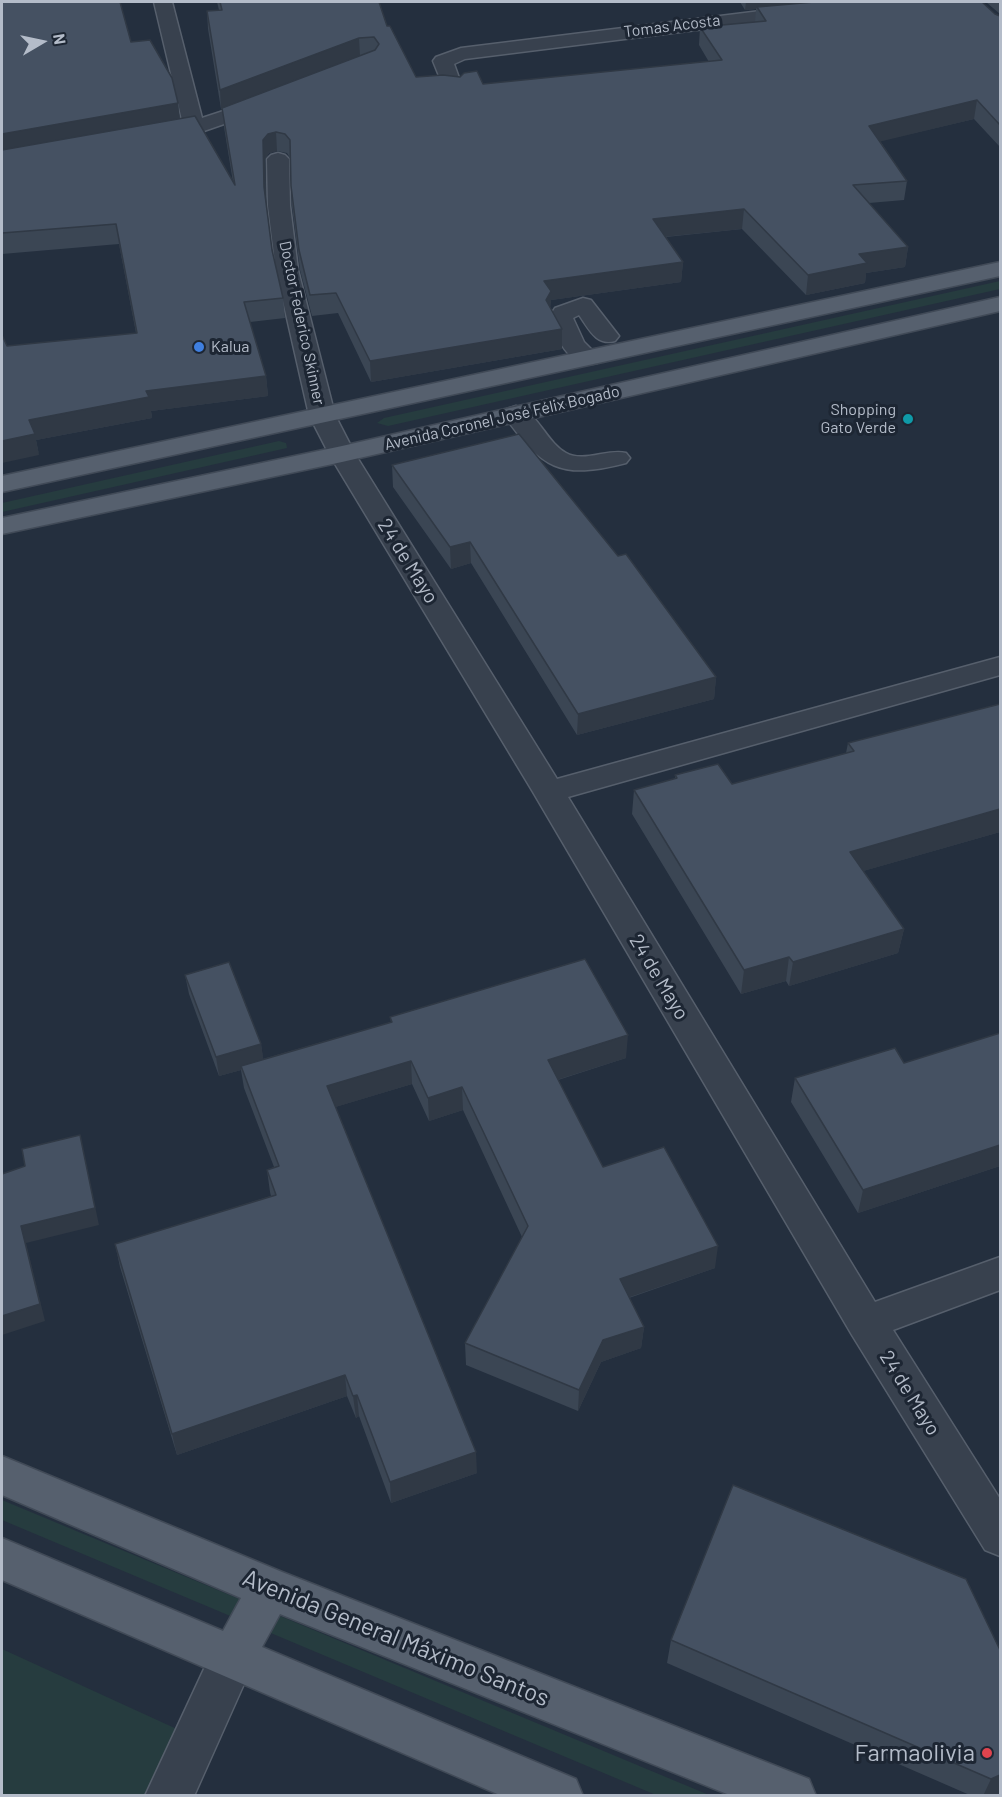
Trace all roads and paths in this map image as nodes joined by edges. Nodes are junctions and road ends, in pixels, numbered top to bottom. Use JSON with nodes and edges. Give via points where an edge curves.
{"nodes":[{"id":1,"x":163,"y":2,"type":"edge"},
{"id":2,"x":818,"y":10,"type":"edge"},
{"id":3,"x":453,"y":89,"type":"edge"},
{"id":4,"x":283,"y":96,"type":"edge"},
{"id":5,"x":194,"y":128,"type":"junction"},
{"id":6,"x":137,"y":138,"type":"edge"},
{"id":7,"x":278,"y":159,"type":"edge"},
{"id":8,"x":1000,"y":268,"type":"edge"},
{"id":9,"x":1000,"y":304,"type":"edge"},
{"id":10,"x":607,"y":336,"type":"dead end"},
{"id":11,"x":588,"y":358,"type":"junction"},
{"id":12,"x":516,"y":414,"type":"junction"},
{"id":13,"x":322,"y":415,"type":"junction"},
{"id":14,"x":342,"y":454,"type":"junction"},
{"id":15,"x":617,"y":458,"type":"dead end"},
{"id":16,"x":2,"y":484,"type":"edge"},
{"id":17,"x":2,"y":526,"type":"edge"},
{"id":18,"x":1000,"y":666,"type":"edge"},
{"id":19,"x":549,"y":792,"type":"junction"},
{"id":20,"x":1000,"y":1273,"type":"edge"},
{"id":21,"x":866,"y":1323,"type":"junction"},
{"id":22,"x":2,"y":1475,"type":"edge"},
{"id":23,"x":1000,"y":1536,"type":"edge"},
{"id":24,"x":2,"y":1559,"type":"edge"},
{"id":25,"x":270,"y":1589,"type":"junction"},
{"id":26,"x":233,"y":1657,"type":"junction"},
{"id":27,"x":169,"y":1796,"type":"edge"},
{"id":28,"x":559,"y":1796,"type":"edge"},
{"id":29,"x":792,"y":1796,"type":"edge"}],
"edges":[{"from":1,"to":5,"type":"street"},
{"from":2,"to":3,"type":"street","name":"Tomas Acosta","via":[[477,51],[445,58],[443,63]]},
{"from":4,"to":5,"type":"street"},
{"from":5,"to":6,"type":"street"},
{"from":7,"to":13,"type":"street","name":"Doctor Federico Skinner","via":[[287,270]]},
{"from":8,"to":11,"type":"main road"},
{"from":9,"to":12,"type":"main road","name":"Avenida Coronel José Félix Bogado"},
{"from":10,"to":11,"type":"street","via":[[583,305],[561,316],[570,340]]},
{"from":11,"to":13,"type":"main road"},
{"from":12,"to":14,"type":"main road","name":"Avenida Coronel José Félix Bogado"},
{"from":12,"to":15,"type":"street","via":[[553,457],[567,465]]},
{"from":13,"to":14,"type":"street","name":"24 de Mayo"},
{"from":13,"to":16,"type":"main road"},
{"from":14,"to":17,"type":"main road","name":"Avenida Coronel José Félix Bogado"},
{"from":14,"to":19,"type":"street","name":"24 de Mayo"},
{"from":18,"to":19,"type":"street"},
{"from":19,"to":21,"type":"street","name":"24 de Mayo"},
{"from":20,"to":21,"type":"street"},
{"from":21,"to":23,"type":"street","name":"24 de Mayo"},
{"from":22,"to":25,"type":"main road","name":"Avenida General Máximo Santos"},
{"from":24,"to":26,"type":"main road"},
{"from":25,"to":26,"type":"main road"},
{"from":25,"to":29,"type":"main road","name":"Avenida General Máximo Santos"},
{"from":26,"to":27,"type":"street"},
{"from":26,"to":28,"type":"main road"}]}
